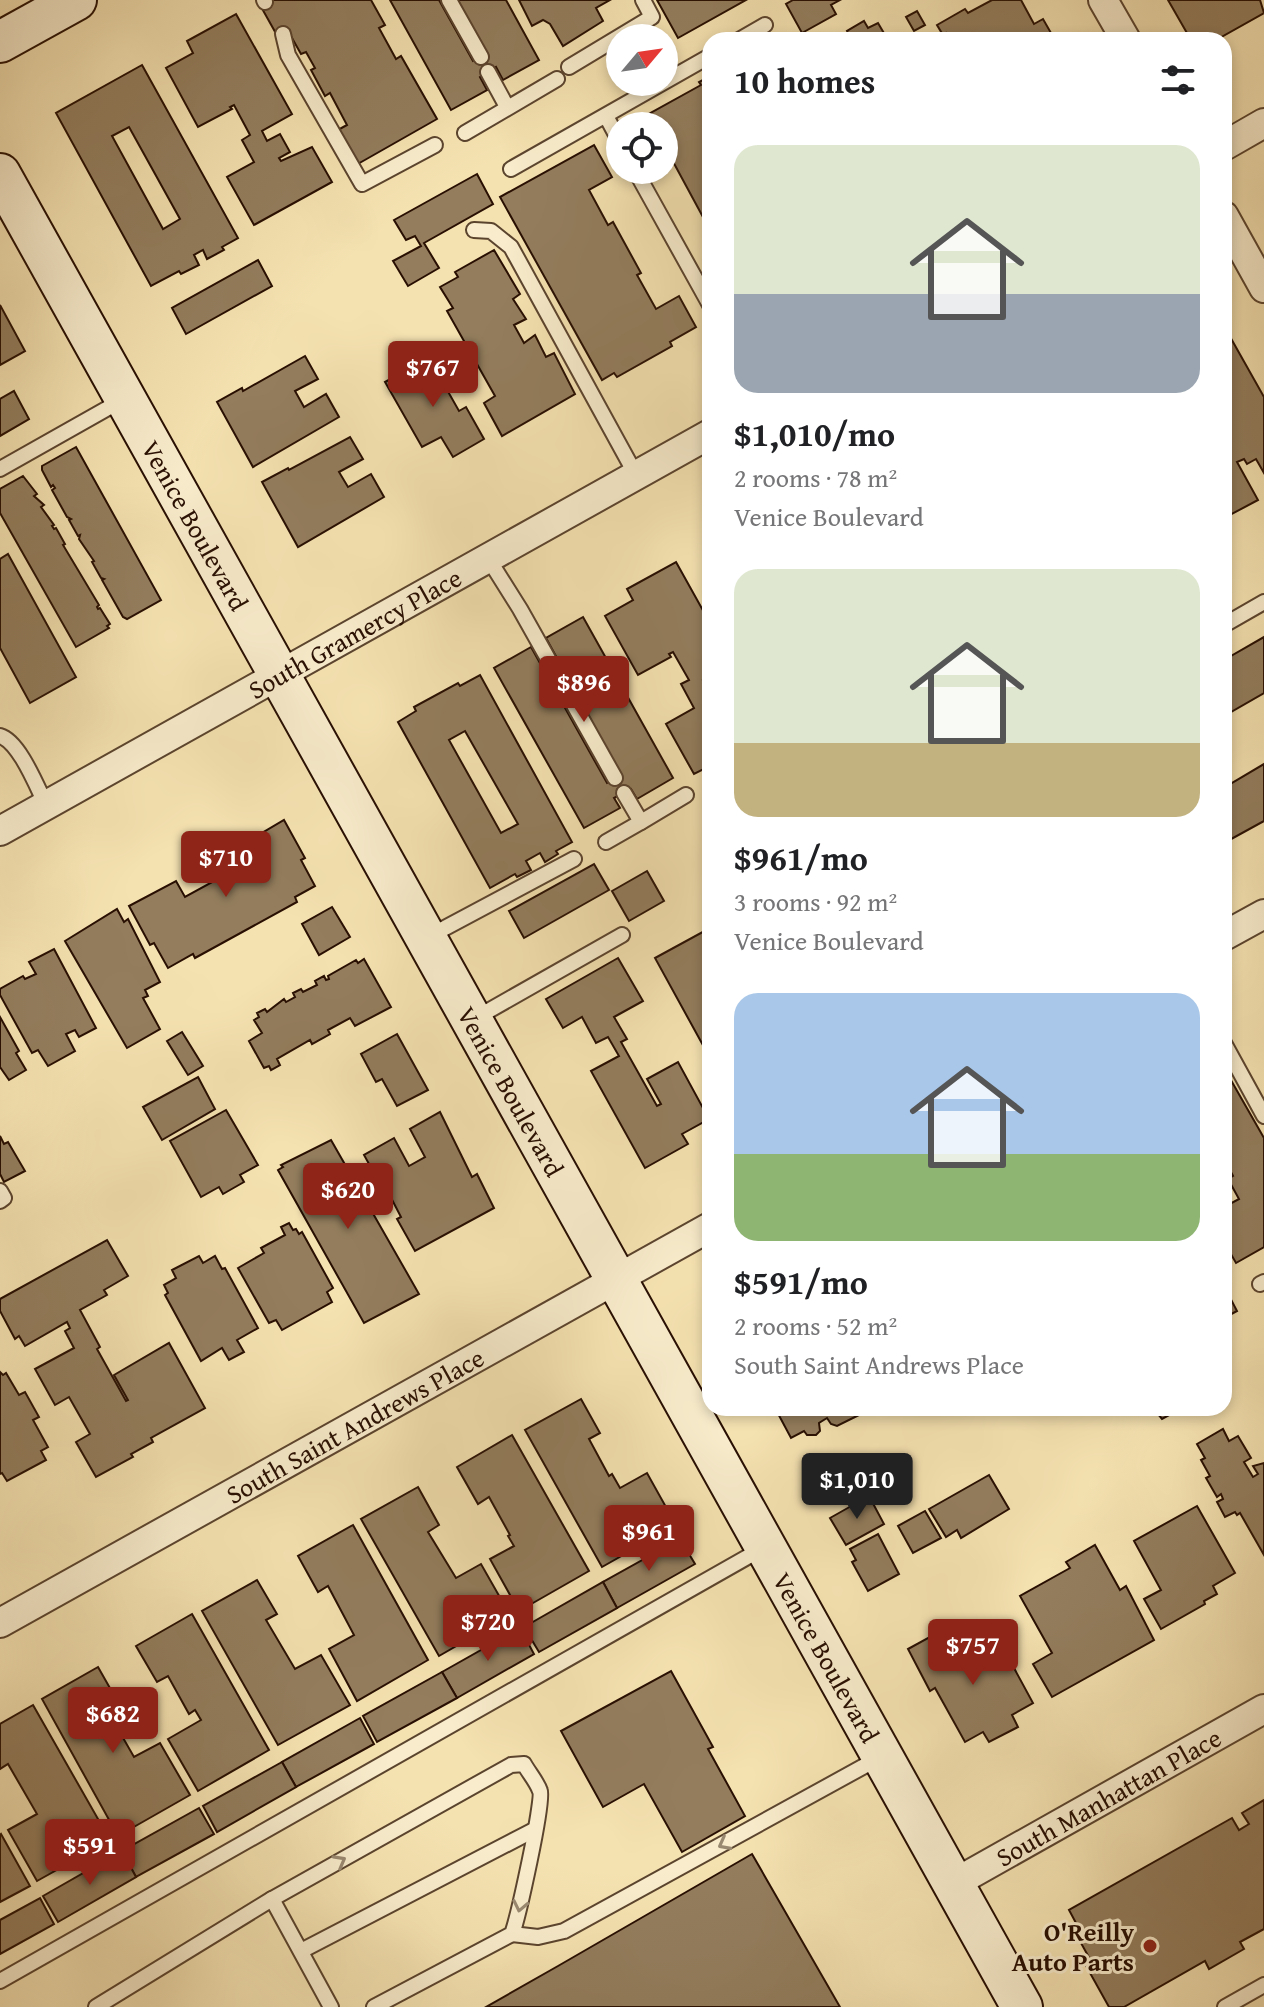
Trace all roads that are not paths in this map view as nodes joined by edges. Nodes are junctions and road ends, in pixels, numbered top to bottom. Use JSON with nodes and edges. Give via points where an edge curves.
{"nodes":[{"id":1,"x":76,"y":0,"type":"edge"},
{"id":2,"x":449,"y":0,"type":"edge"},
{"id":3,"x":643,"y":0,"type":"edge"},
{"id":4,"x":1103,"y":0,"type":"edge"},
{"id":5,"x":765,"y":25,"type":"dead end"},
{"id":6,"x":753,"y":32,"type":"edge"},
{"id":7,"x":1121,"y":32,"type":"edge"},
{"id":8,"x":283,"y":34,"type":"dead end"},
{"id":9,"x":0,"y":42,"type":"edge"},
{"id":10,"x":481,"y":57,"type":"dead end"},
{"id":11,"x":702,"y":61,"type":"edge"},
{"id":12,"x":569,"y":67,"type":"dead end"},
{"id":13,"x":488,"y":72,"type":"dead end"},
{"id":14,"x":557,"y":79,"type":"dead end"},
{"id":15,"x":507,"y":107,"type":"junction"},
{"id":16,"x":613,"y":112,"type":"edge"},
{"id":17,"x":606,"y":116,"type":"edge"},
{"id":18,"x":1264,"y":123,"type":"edge"},
{"id":19,"x":465,"y":133,"type":"dead end"},
{"id":20,"x":1232,"y":141,"type":"edge"},
{"id":21,"x":435,"y":145,"type":"dead end"},
{"id":22,"x":511,"y":169,"type":"dead end"},
{"id":23,"x":0,"y":174,"type":"edge"},
{"id":24,"x":643,"y":184,"type":"edge"},
{"id":25,"x":474,"y":230,"type":"dead end"},
{"id":26,"x":1232,"y":230,"type":"edge"},
{"id":27,"x":1264,"y":288,"type":"edge"},
{"id":28,"x":702,"y":291,"type":"edge"},
{"id":29,"x":125,"y":399,"type":"junction"},
{"id":30,"x":702,"y":438,"type":"edge"},
{"id":31,"x":0,"y":469,"type":"edge"},
{"id":32,"x":636,"y":475,"type":"junction"},
{"id":33,"x":488,"y":558,"type":"junction"},
{"id":34,"x":1264,"y":602,"type":"edge"},
{"id":35,"x":1232,"y":620,"type":"edge"},
{"id":36,"x":279,"y":675,"type":"junction"},
{"id":37,"x":0,"y":736,"type":"edge"},
{"id":38,"x":615,"y":778,"type":"dead end"},
{"id":39,"x":624,"y":793,"type":"dead end"},
{"id":40,"x":686,"y":795,"type":"dead end"},
{"id":41,"x":46,"y":805,"type":"junction"},
{"id":42,"x":641,"y":822,"type":"junction"},
{"id":43,"x":0,"y":831,"type":"edge"},
{"id":44,"x":606,"y":842,"type":"dead end"},
{"id":45,"x":574,"y":859,"type":"dead end"},
{"id":46,"x":1264,"y":914,"type":"edge"},
{"id":47,"x":1232,"y":932,"type":"edge"},
{"id":48,"x":622,"y":935,"type":"dead end"},
{"id":49,"x":424,"y":939,"type":"junction"},
{"id":50,"x":471,"y":1021,"type":"junction"},
{"id":51,"x":1232,"y":1058,"type":"edge"},
{"id":52,"x":1264,"y":1116,"type":"edge"},
{"id":53,"x":0,"y":1191,"type":"edge"},
{"id":54,"x":0,"y":1201,"type":"edge"},
{"id":55,"x":702,"y":1232,"type":"edge"},
{"id":56,"x":617,"y":1280,"type":"junction"},
{"id":57,"x":765,"y":1547,"type":"junction"},
{"id":58,"x":0,"y":1623,"type":"edge"},
{"id":59,"x":1264,"y":1709,"type":"edge"},
{"id":60,"x":883,"y":1756,"type":"junction"},
{"id":61,"x":534,"y":1830,"type":"junction"},
{"id":62,"x":953,"y":1884,"type":"junction"},
{"id":63,"x":272,"y":1899,"type":"junction"},
{"id":64,"x":512,"y":1934,"type":"junction"},
{"id":65,"x":301,"y":1951,"type":"junction"},
{"id":66,"x":0,"y":1981,"type":"edge"},
{"id":67,"x":1264,"y":1985,"type":"edge"},
{"id":68,"x":96,"y":2007,"type":"edge"},
{"id":69,"x":331,"y":2007,"type":"edge"},
{"id":70,"x":374,"y":2007,"type":"edge"},
{"id":71,"x":1022,"y":2007,"type":"edge"},
{"id":72,"x":1225,"y":2007,"type":"edge"}],
"edges":[{"from":1,"to":9,"type":"main road"},
{"from":2,"to":10,"type":"lane"},
{"from":3,"to":12,"type":"lane","via":[[652,17]]},
{"from":4,"to":7,"type":"street"},
{"from":5,"to":6,"type":"lane"},
{"from":8,"to":21,"type":"lane","via":[[288,55],[362,184]]},
{"from":11,"to":16,"type":"lane"},
{"from":13,"to":15,"type":"lane"},
{"from":14,"to":15,"type":"lane"},
{"from":15,"to":19,"type":"lane"},
{"from":17,"to":22,"type":"lane"},
{"from":18,"to":20,"type":"street"},
{"from":23,"to":29,"type":"main road","name":"Venice Boulevard"},
{"from":24,"to":28,"type":"lane"},
{"from":25,"to":32,"type":"lane","via":[[491,231],[511,247]]},
{"from":26,"to":27,"type":"street"},
{"from":29,"to":31,"type":"lane"},
{"from":29,"to":36,"type":"main road","name":"Venice Boulevard"},
{"from":30,"to":32,"type":"street","name":"South Gramercy Place"},
{"from":32,"to":33,"type":"street","name":"South Gramercy Place"},
{"from":33,"to":36,"type":"street","name":"South Gramercy Place"},
{"from":33,"to":38,"type":"lane"},
{"from":34,"to":35,"type":"lane"},
{"from":36,"to":41,"type":"street","name":"South Gramercy Place"},
{"from":36,"to":49,"type":"main road","name":"Venice Boulevard"},
{"from":37,"to":41,"type":"lane","via":[[18,752]]},
{"from":39,"to":42,"type":"lane"},
{"from":40,"to":42,"type":"lane"},
{"from":41,"to":43,"type":"street","name":"South Gramercy Place"},
{"from":42,"to":44,"type":"lane"},
{"from":45,"to":49,"type":"lane"},
{"from":46,"to":47,"type":"street"},
{"from":48,"to":50,"type":"lane"},
{"from":49,"to":50,"type":"main road","name":"Venice Boulevard"},
{"from":50,"to":56,"type":"main road","name":"Venice Boulevard"},
{"from":51,"to":52,"type":"lane"},
{"from":53,"to":54,"type":"lane"},
{"from":55,"to":56,"type":"street","name":"South Saint Andrews Place"},
{"from":56,"to":57,"type":"main road","name":"Venice Boulevard"},
{"from":56,"to":58,"type":"street","name":"South Saint Andrews Place"},
{"from":57,"to":60,"type":"main road","name":"Venice Boulevard"},
{"from":57,"to":66,"type":"lane"},
{"from":59,"to":62,"type":"street","name":"South Manhattan Place"},
{"from":60,"to":62,"type":"main road","name":"Venice Boulevard"},
{"from":60,"to":64,"type":"lane","one_way":true,"via":[[564,1931],[538,1937]]},
{"from":63,"to":61,"type":"lane","one_way":true,"via":[[511,1765],[524,1764],[541,1793]]},
{"from":61,"to":64,"type":"lane","one_way":true},
{"from":61,"to":65,"type":"lane"},
{"from":62,"to":71,"type":"main road","name":"Venice Boulevard"},
{"from":63,"to":65,"type":"lane"},
{"from":63,"to":68,"type":"lane"},
{"from":64,"to":70,"type":"lane"},
{"from":65,"to":69,"type":"lane"},
{"from":67,"to":72,"type":"lane"}]}
